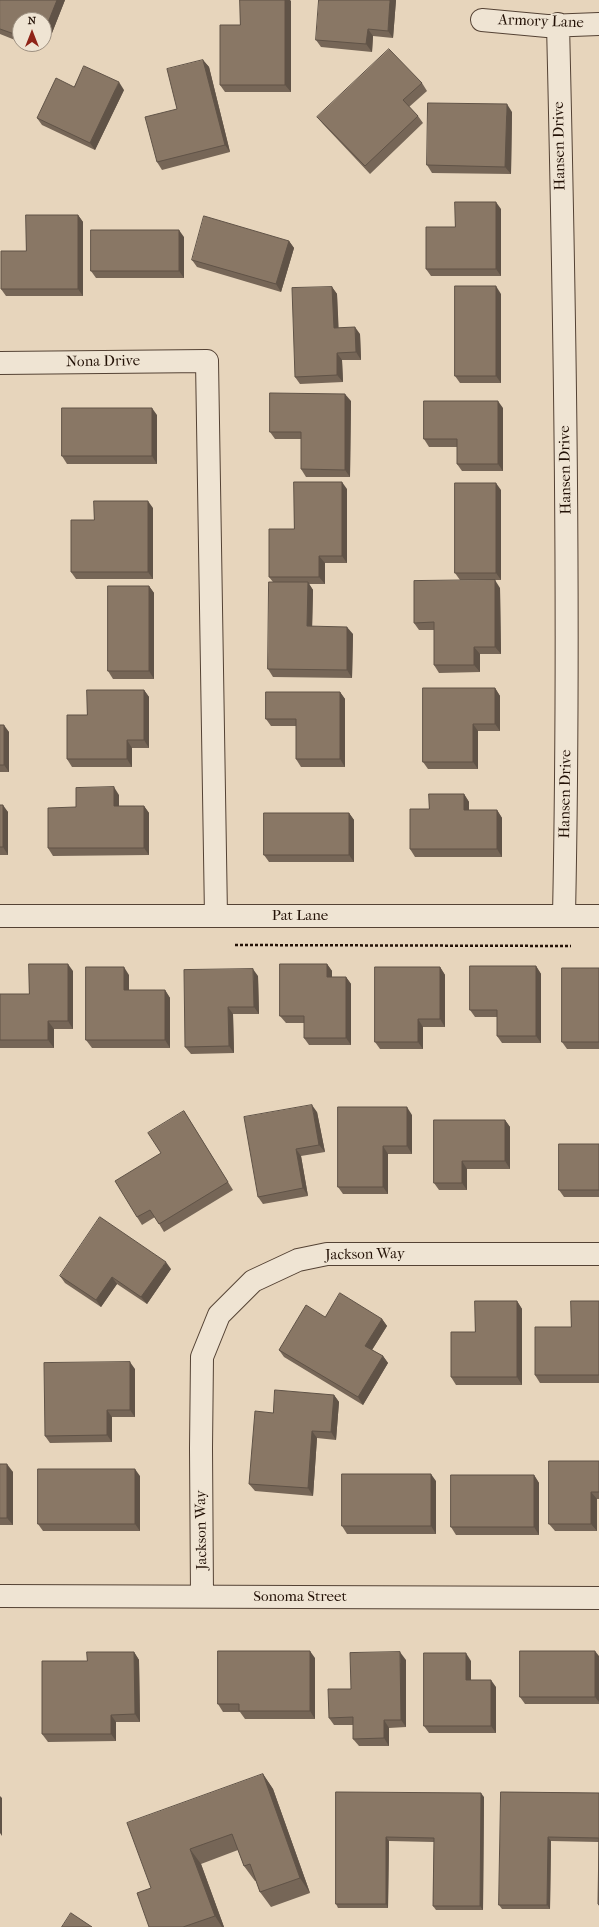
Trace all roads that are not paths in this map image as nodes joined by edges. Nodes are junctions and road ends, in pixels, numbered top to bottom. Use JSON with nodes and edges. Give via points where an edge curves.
{"nodes":[{"id":1,"x":482,"y":20,"type":"dead end"},
{"id":2,"x":558,"y":24,"type":"junction"},
{"id":3,"x":599,"y":24,"type":"edge"},
{"id":4,"x":0,"y":363,"type":"edge"},
{"id":5,"x":0,"y":916,"type":"edge"},
{"id":6,"x":216,"y":916,"type":"junction"},
{"id":7,"x":564,"y":916,"type":"junction"},
{"id":8,"x":599,"y":916,"type":"edge"},
{"id":9,"x":599,"y":1254,"type":"edge"},
{"id":10,"x":0,"y":1596,"type":"edge"},
{"id":11,"x":202,"y":1596,"type":"junction"},
{"id":12,"x":599,"y":1598,"type":"edge"}],
"edges":[{"from":1,"to":2,"type":"street","name":"Armory Lane","via":[[546,26]]},
{"from":2,"to":3,"type":"street","name":"Armory Lane"},
{"from":2,"to":7,"type":"street","name":"Hansen Drive","via":[[567,496]]},
{"from":4,"to":6,"type":"street","name":"Nona Drive","via":[[207,361]]},
{"from":5,"to":6,"type":"street","name":"Pat Lane"},
{"from":6,"to":7,"type":"street","name":"Pat Lane"},
{"from":7,"to":8,"type":"street","name":"Pat Lane"},
{"from":9,"to":11,"type":"street","name":"Jackson Way","via":[[327,1254],[298,1260],[253,1281],[219,1315],[202,1358]]},
{"from":10,"to":11,"type":"street","name":"Sonoma Street"},
{"from":11,"to":12,"type":"street","name":"Sonoma Street"}]}
